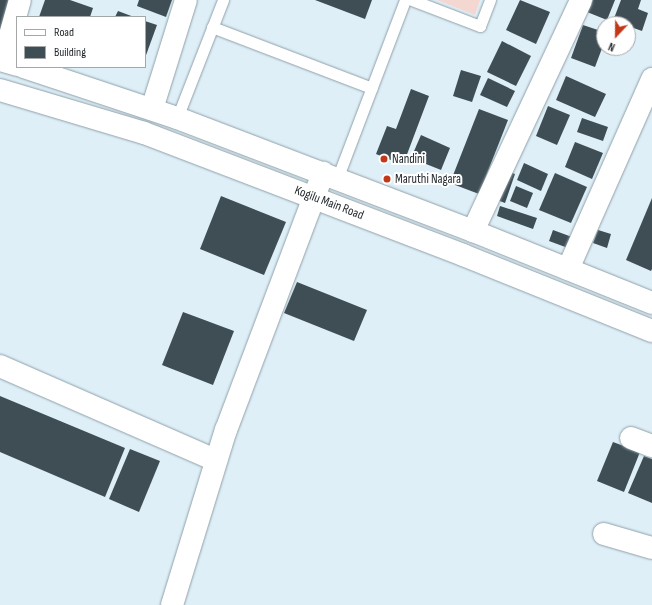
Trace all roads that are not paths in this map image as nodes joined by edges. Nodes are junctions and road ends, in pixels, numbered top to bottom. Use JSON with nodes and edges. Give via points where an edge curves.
{"nodes":[{"id":1,"x":20,"y":0,"type":"edge"},
{"id":2,"x":186,"y":0,"type":"edge"},
{"id":3,"x":223,"y":0,"type":"edge"},
{"id":4,"x":406,"y":0,"type":"edge"},
{"id":5,"x":412,"y":0,"type":"edge"},
{"id":6,"x":490,"y":0,"type":"edge"},
{"id":7,"x":581,"y":0,"type":"edge"},
{"id":8,"x":17,"y":16,"type":"edge"},
{"id":9,"x":16,"y":19,"type":"edge"},
{"id":10,"x":212,"y":27,"type":"junction"},
{"id":11,"x":7,"y":62,"type":"edge"},
{"id":12,"x":27,"y":68,"type":"edge"},
{"id":13,"x":652,"y":79,"type":"edge"},
{"id":14,"x":372,"y":88,"type":"junction"},
{"id":15,"x":0,"y":90,"type":"edge"},
{"id":16,"x":152,"y":109,"type":"junction"},
{"id":17,"x":178,"y":118,"type":"junction"},
{"id":18,"x":330,"y":176,"type":"junction"},
{"id":19,"x":314,"y":197,"type":"junction"},
{"id":20,"x":473,"y":231,"type":"junction"},
{"id":21,"x":568,"y":269,"type":"junction"},
{"id":22,"x":651,"y":299,"type":"edge"},
{"id":23,"x":652,"y":330,"type":"edge"},
{"id":24,"x":0,"y":366,"type":"edge"},
{"id":25,"x":631,"y":438,"type":"dead end"},
{"id":26,"x":652,"y":446,"type":"edge"},
{"id":27,"x":215,"y":460,"type":"junction"},
{"id":28,"x":604,"y":534,"type":"dead end"},
{"id":29,"x":652,"y":548,"type":"edge"},
{"id":30,"x":172,"y":605,"type":"edge"}],
"edges":[{"from":1,"to":8,"type":"street"},
{"from":2,"to":16,"type":"street"},
{"from":3,"to":10,"type":"lane"},
{"from":4,"to":14,"type":"lane"},
{"from":5,"to":6,"type":"lane","via":[[480,26]]},
{"from":7,"to":20,"type":"street"},
{"from":9,"to":11,"type":"street"},
{"from":10,"to":14,"type":"lane"},
{"from":10,"to":17,"type":"lane"},
{"from":12,"to":16,"type":"street","name":"Kogilu Main Road"},
{"from":13,"to":21,"type":"street"},
{"from":14,"to":18,"type":"lane"},
{"from":15,"to":19,"type":"street","name":"Kogilu Main Road","via":[[144,133]]},
{"from":16,"to":17,"type":"street","name":"Kogilu Main Road"},
{"from":17,"to":18,"type":"street","name":"Kogilu Main Road"},
{"from":18,"to":19,"type":"street"},
{"from":18,"to":20,"type":"street","name":"Kogilu Main Road"},
{"from":19,"to":23,"type":"street","name":"Kogilu Main Road"},
{"from":19,"to":27,"type":"street"},
{"from":20,"to":21,"type":"street","name":"Kogilu Main Road"},
{"from":21,"to":22,"type":"street","name":"Kogilu Main Road"},
{"from":24,"to":27,"type":"street"},
{"from":25,"to":26,"type":"street"},
{"from":27,"to":30,"type":"street"},
{"from":28,"to":29,"type":"street"}]}
